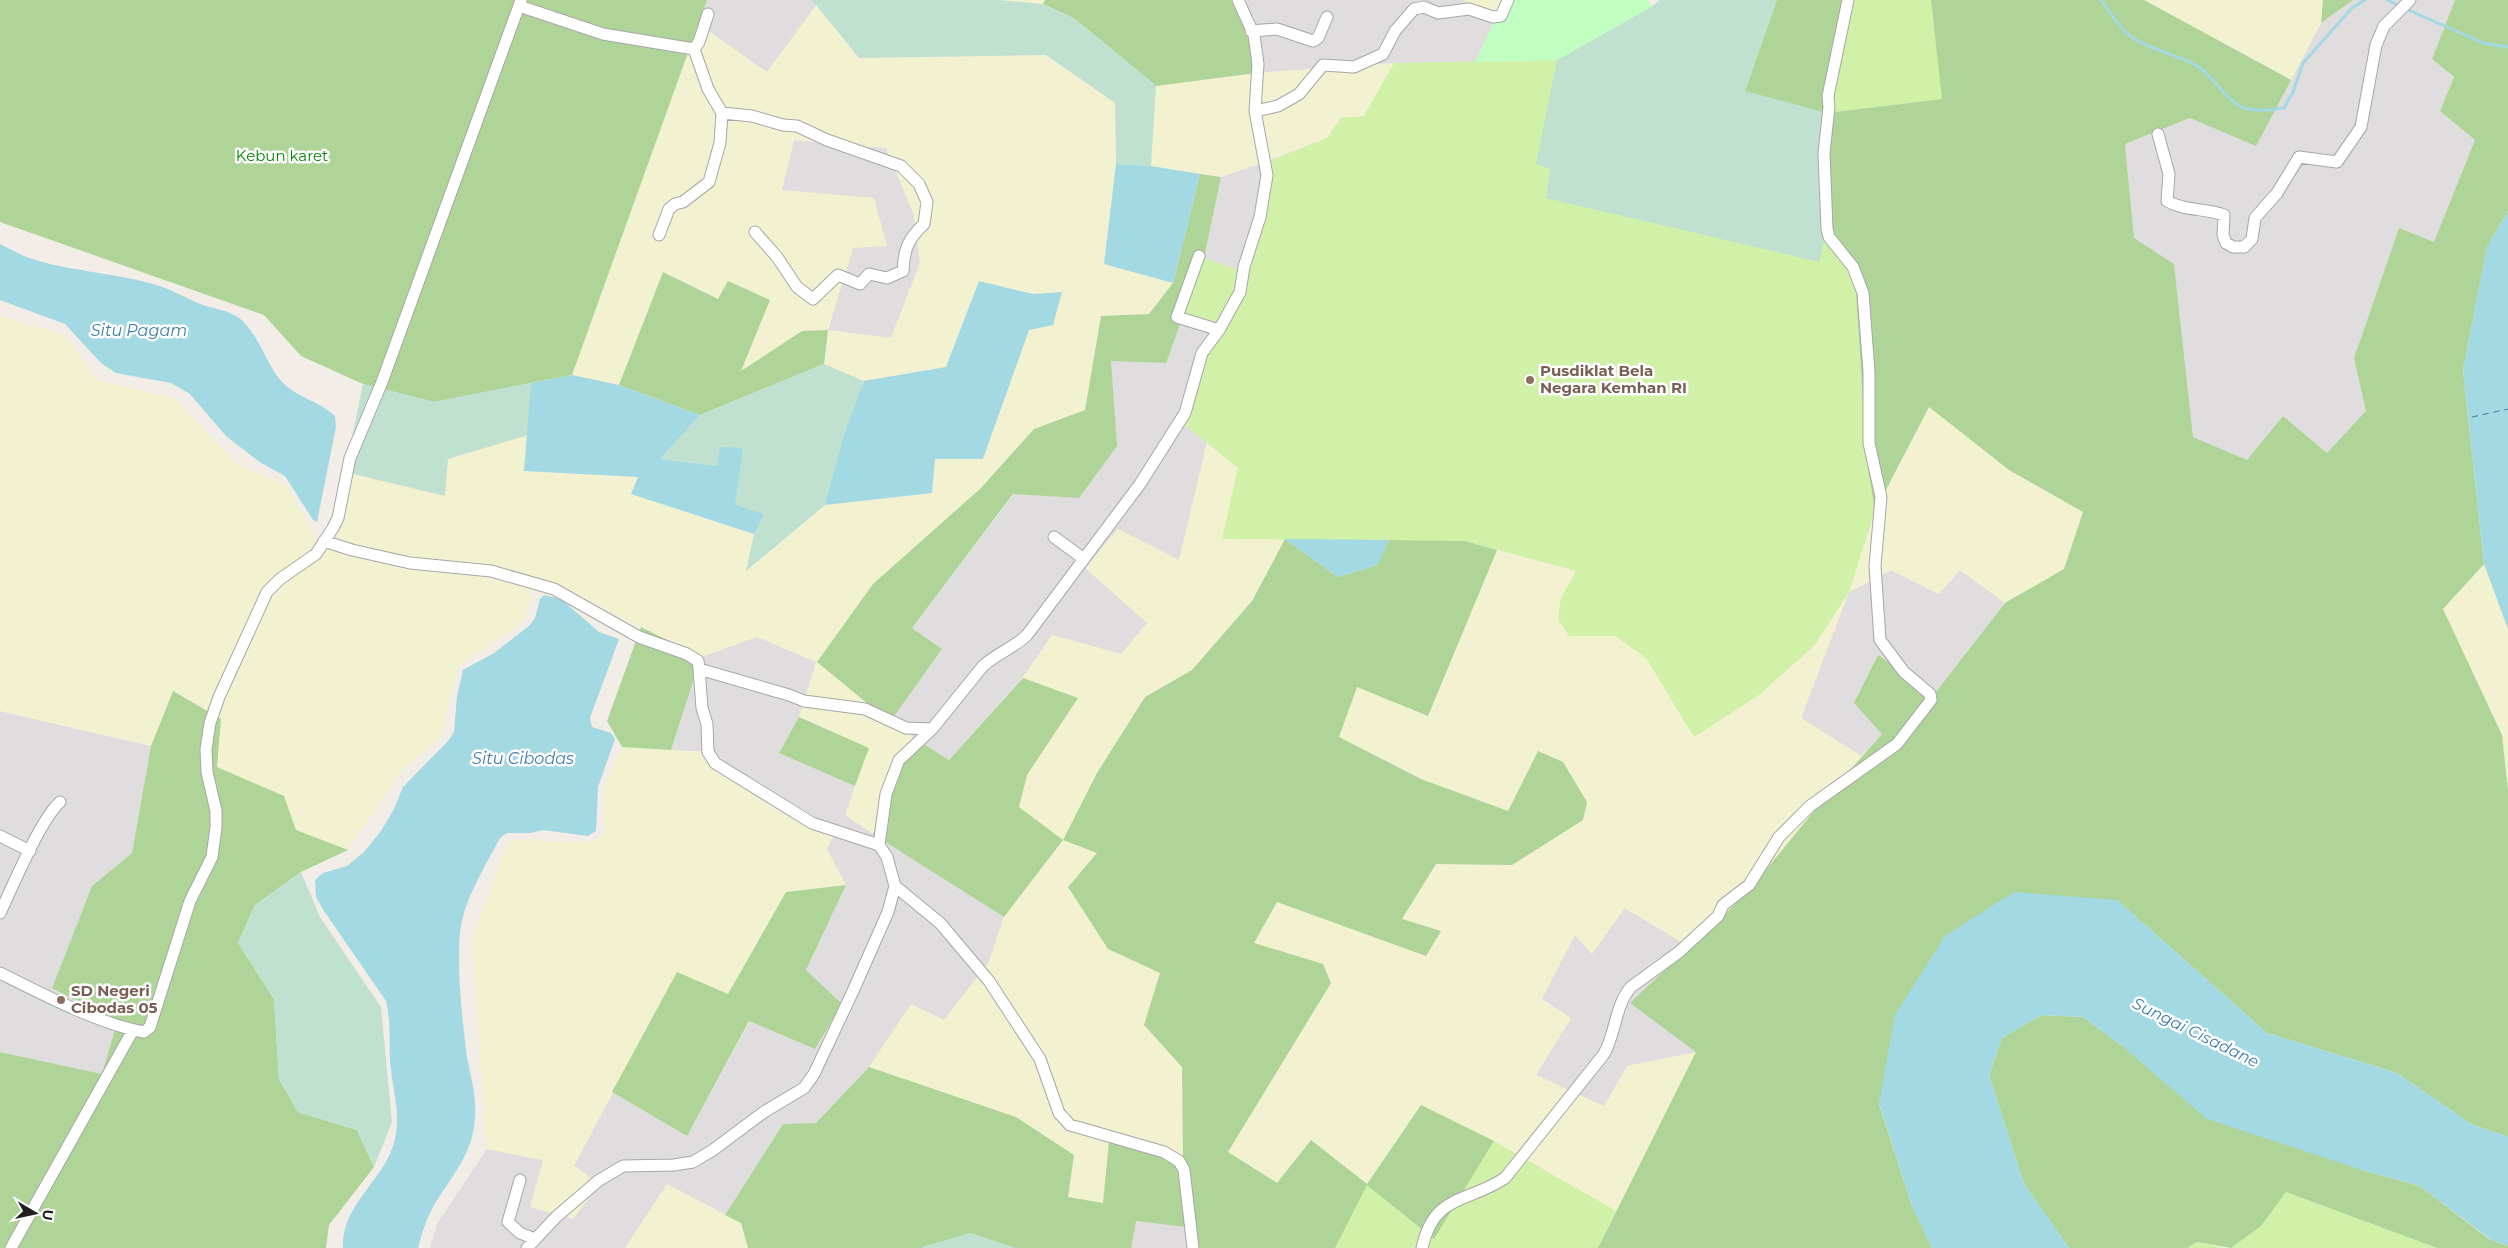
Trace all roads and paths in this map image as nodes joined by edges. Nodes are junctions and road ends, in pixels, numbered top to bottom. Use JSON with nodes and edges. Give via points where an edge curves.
{"nodes":[{"id":1,"x":1238,"y":0,"type":"edge"},
{"id":2,"x":1508,"y":0,"type":"edge"},
{"id":3,"x":1848,"y":0,"type":"edge"},
{"id":4,"x":2410,"y":0,"type":"edge"},
{"id":5,"x":520,"y":3,"type":"edge"},
{"id":6,"x":708,"y":14,"type":"dead end"},
{"id":7,"x":1327,"y":17,"type":"dead end"},
{"id":8,"x":1251,"y":31,"type":"junction"},
{"id":9,"x":694,"y":49,"type":"junction"},
{"id":10,"x":1255,"y":111,"type":"junction"},
{"id":11,"x":722,"y":113,"type":"junction"},
{"id":12,"x":2158,"y":134,"type":"dead end"},
{"id":13,"x":755,"y":232,"type":"dead end"},
{"id":14,"x":658,"y":235,"type":"dead end"},
{"id":15,"x":1199,"y":256,"type":"dead end"},
{"id":16,"x":1219,"y":330,"type":"junction"},
{"id":17,"x":1054,"y":537,"type":"dead end"},
{"id":18,"x":324,"y":541,"type":"junction"},
{"id":19,"x":1084,"y":559,"type":"junction"},
{"id":20,"x":699,"y":669,"type":"junction"},
{"id":21,"x":932,"y":729,"type":"junction"},
{"id":22,"x":60,"y":802,"type":"dead end"},
{"id":23,"x":0,"y":836,"type":"edge"},
{"id":24,"x":879,"y":845,"type":"junction"},
{"id":25,"x":30,"y":852,"type":"junction"},
{"id":26,"x":895,"y":886,"type":"junction"},
{"id":27,"x":0,"y":913,"type":"edge"},
{"id":28,"x":0,"y":973,"type":"edge"},
{"id":29,"x":134,"y":1030,"type":"junction"},
{"id":30,"x":520,"y":1180,"type":"dead end"},
{"id":31,"x":531,"y":1243,"type":"edge"},
{"id":32,"x":11,"y":1248,"type":"edge"},
{"id":33,"x":1193,"y":1248,"type":"edge"},
{"id":34,"x":1422,"y":1248,"type":"edge"}],
"edges":[{"from":1,"to":8,"type":"street"},
{"from":2,"to":10,"type":"street","via":[[1501,16],[1493,17],[1469,9],[1438,13],[1424,7],[1414,9],[1383,54],[1354,67],[1323,65],[1299,94],[1278,106]]},
{"from":3,"to":34,"type":"street","via":[[1828,96],[1824,153],[1827,230],[1853,267],[1863,293],[1869,372],[1869,443],[1881,497],[1875,566],[1880,640],[1904,672],[1930,694],[1931,700],[1897,744],[1810,806],[1779,837],[1749,885],[1723,905],[1718,916],[1679,952],[1631,987],[1620,1007],[1604,1054],[1506,1178],[1491,1188],[1446,1205],[1431,1225]]},
{"from":4,"to":12,"type":"street","via":[[2384,26],[2376,45],[2361,127],[2338,162],[2299,157],[2277,192],[2255,218],[2252,239],[2244,247],[2226,243],[2224,215],[2176,206],[2166,201],[2169,174]]},
{"from":5,"to":9,"type":"street","via":[[603,34]]},
{"from":5,"to":18,"type":"street","via":[[382,382],[356,440],[338,518]]},
{"from":6,"to":9,"type":"street"},
{"from":7,"to":8,"type":"street","via":[[1318,38],[1313,41],[1277,29]]},
{"from":8,"to":10,"type":"street","via":[[1258,64]]},
{"from":9,"to":11,"type":"street","via":[[708,89]]},
{"from":10,"to":16,"type":"street","via":[[1267,165],[1263,200],[1240,292]]},
{"from":11,"to":13,"type":"street","via":[[797,126],[901,166],[919,184],[927,202],[924,224],[911,236],[904,255],[903,271],[887,278],[869,274],[860,284],[838,275],[813,299],[797,287]]},
{"from":11,"to":14,"type":"street","via":[[720,143],[709,182],[669,209]]},
{"from":15,"to":16,"type":"street","via":[[1177,317]]},
{"from":16,"to":19,"type":"street","via":[[1202,353],[1185,413],[1140,484]]},
{"from":17,"to":19,"type":"street"},
{"from":18,"to":20,"type":"street","via":[[410,563],[491,571],[554,589],[639,637],[698,660]]},
{"from":18,"to":29,"type":"street","via":[[316,554],[267,592],[219,697],[206,749],[207,772],[216,811],[212,857],[190,901],[150,1027],[144,1032]]},
{"from":19,"to":21,"type":"street","via":[[1019,644],[983,666]]},
{"from":20,"to":21,"type":"street","via":[[804,701],[865,708],[906,728]]},
{"from":20,"to":24,"type":"street","via":[[702,708],[708,724],[708,752],[715,763],[812,823]]},
{"from":21,"to":24,"type":"street","via":[[899,760],[886,794]]},
{"from":22,"to":25,"type":"street"},
{"from":23,"to":25,"type":"street"},
{"from":24,"to":26,"type":"street","via":[[887,856]]},
{"from":25,"to":27,"type":"street"},
{"from":26,"to":31,"type":"street","via":[[888,912],[853,991],[814,1074],[804,1088],[693,1162],[623,1166],[556,1216]]},
{"from":26,"to":33,"type":"street","via":[[940,924],[989,981],[1040,1059],[1059,1113],[1070,1125],[1164,1152],[1179,1161],[1184,1170]]},
{"from":28,"to":29,"type":"street","via":[[75,1008]]},
{"from":29,"to":32,"type":"street"},
{"from":30,"to":31,"type":"street","via":[[508,1222]]}]}
